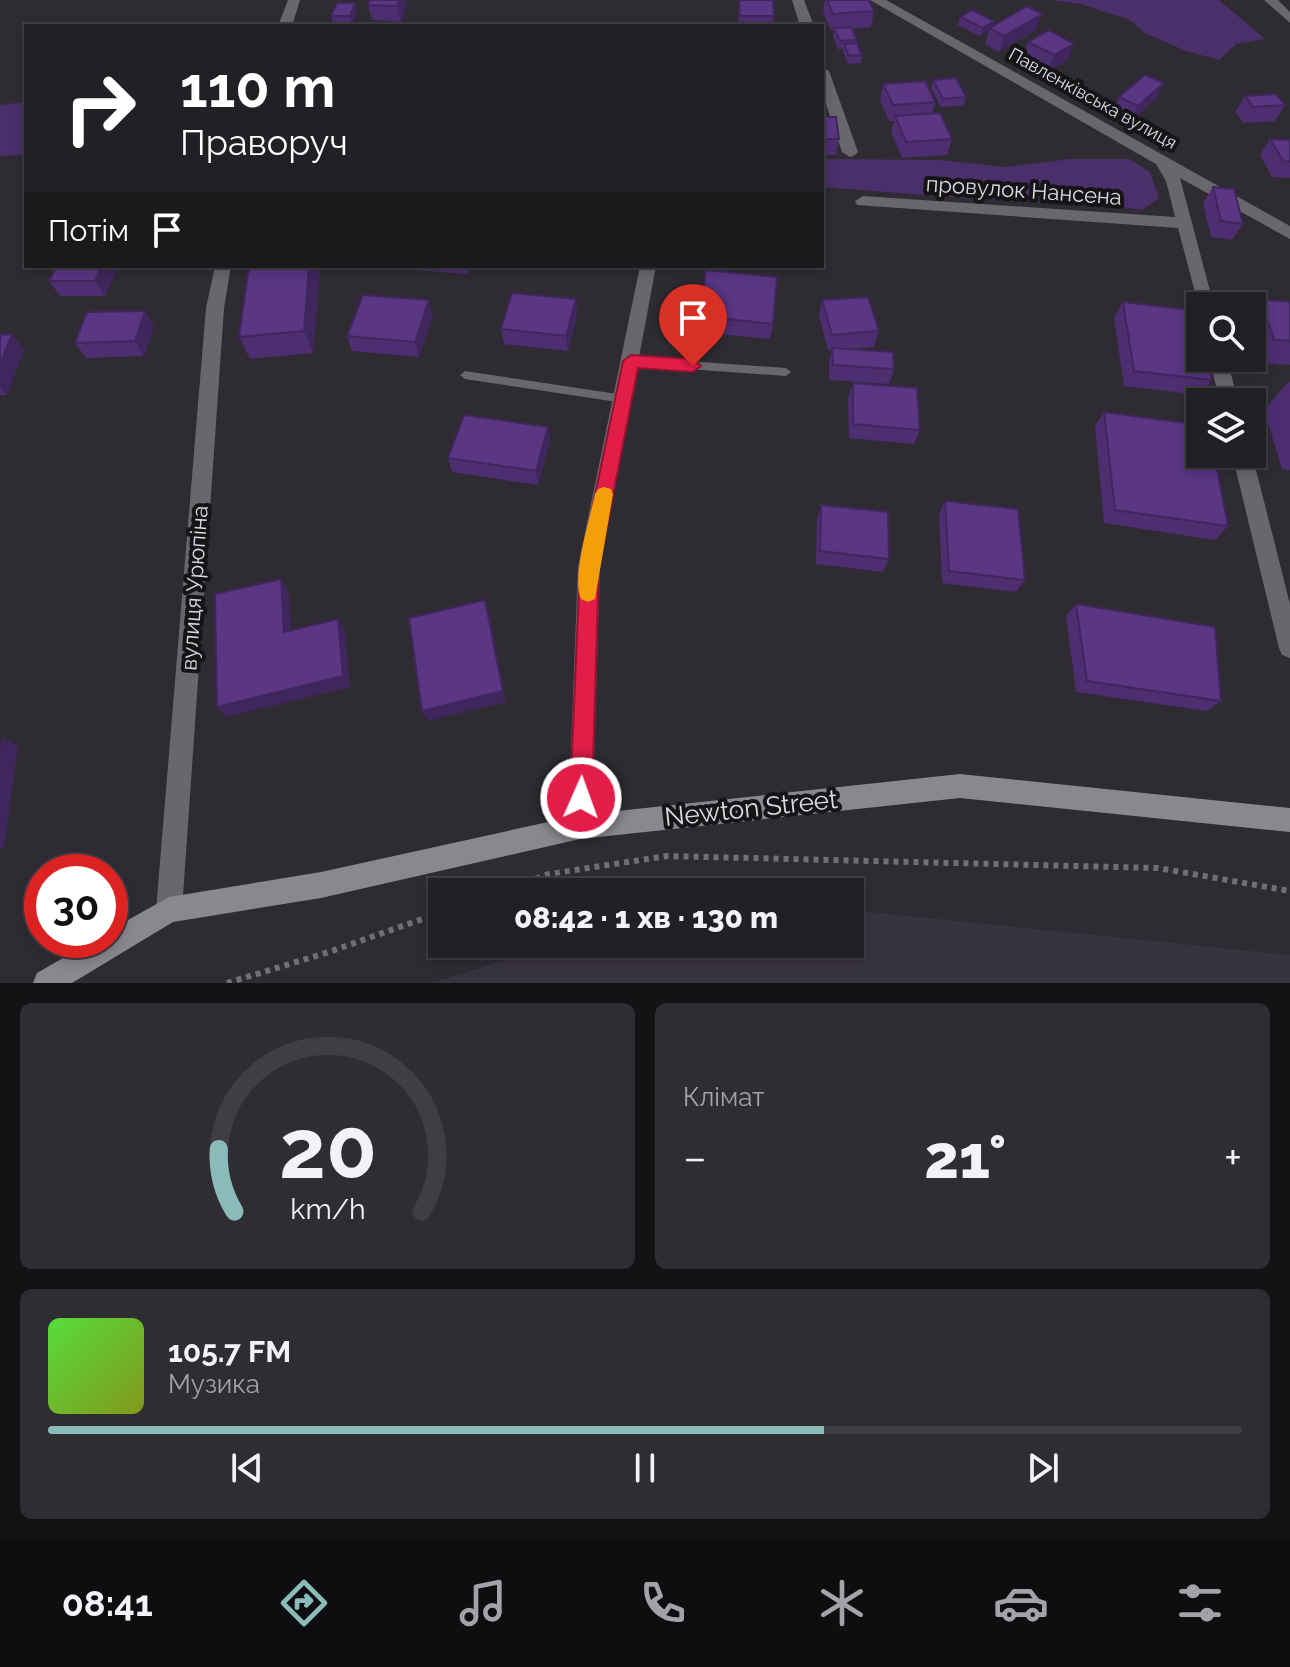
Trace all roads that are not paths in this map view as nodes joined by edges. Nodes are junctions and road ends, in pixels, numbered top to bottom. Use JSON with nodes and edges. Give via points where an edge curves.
{"nodes":[{"id":1,"x":294,"y":0,"type":"edge"},
{"id":2,"x":798,"y":0,"type":"edge"},
{"id":3,"x":876,"y":0,"type":"edge"},
{"id":4,"x":1270,"y":0,"type":"edge"},
{"id":5,"x":1290,"y":19,"type":"edge"},
{"id":6,"x":286,"y":24,"type":"edge"},
{"id":7,"x":806,"y":24,"type":"edge"},
{"id":8,"x":824,"y":77,"type":"edge"},
{"id":9,"x":1148,"y":150,"type":"junction"},
{"id":10,"x":850,"y":152,"type":"dead end"},
{"id":11,"x":863,"y":201,"type":"dead end"},
{"id":12,"x":1183,"y":223,"type":"junction"},
{"id":13,"x":1290,"y":233,"type":"edge"},
{"id":14,"x":223,"y":268,"type":"edge"},
{"id":15,"x":648,"y":268,"type":"edge"},
{"id":16,"x":1201,"y":292,"type":"edge"},
{"id":17,"x":631,"y":361,"type":"junction"},
{"id":18,"x":786,"y":372,"type":"dead end"},
{"id":19,"x":465,"y":375,"type":"dead end"},
{"id":20,"x":624,"y":399,"type":"junction"},
{"id":21,"x":1245,"y":468,"type":"edge"},
{"id":22,"x":1290,"y":648,"type":"edge"},
{"id":23,"x":1290,"y":820,"type":"edge"},
{"id":24,"x":580,"y":827,"type":"junction"},
{"id":25,"x":169,"y":910,"type":"junction"},
{"id":26,"x":47,"y":983,"type":"edge"}],
"edges":[{"from":1,"to":6,"type":"street"},
{"from":2,"to":7,"type":"street"},
{"from":3,"to":9,"type":"street","name":"Павленківська вулиця"},
{"from":4,"to":5,"type":"street"},
{"from":8,"to":10,"type":"street"},
{"from":9,"to":12,"type":"street","via":[[1174,181]]},
{"from":9,"to":13,"type":"street","name":"Павленківська вулиця"},
{"from":11,"to":12,"type":"street","name":"провулок Нансена"},
{"from":12,"to":16,"type":"street"},
{"from":14,"to":25,"type":"street","name":"вулиця Урюпіна","via":[[215,308]]},
{"from":15,"to":17,"type":"street"},
{"from":17,"to":18,"type":"lane"},
{"from":17,"to":20,"type":"street"},
{"from":19,"to":20,"type":"lane"},
{"from":20,"to":24,"type":"street","via":[[589,567]]},
{"from":21,"to":22,"type":"street"},
{"from":23,"to":24,"type":"street","name":"Newton Street","via":[[960,786]]},
{"from":24,"to":25,"type":"street","name":"Newton Street","via":[[321,885]]},
{"from":25,"to":26,"type":"street","name":"Newton Street"}]}
